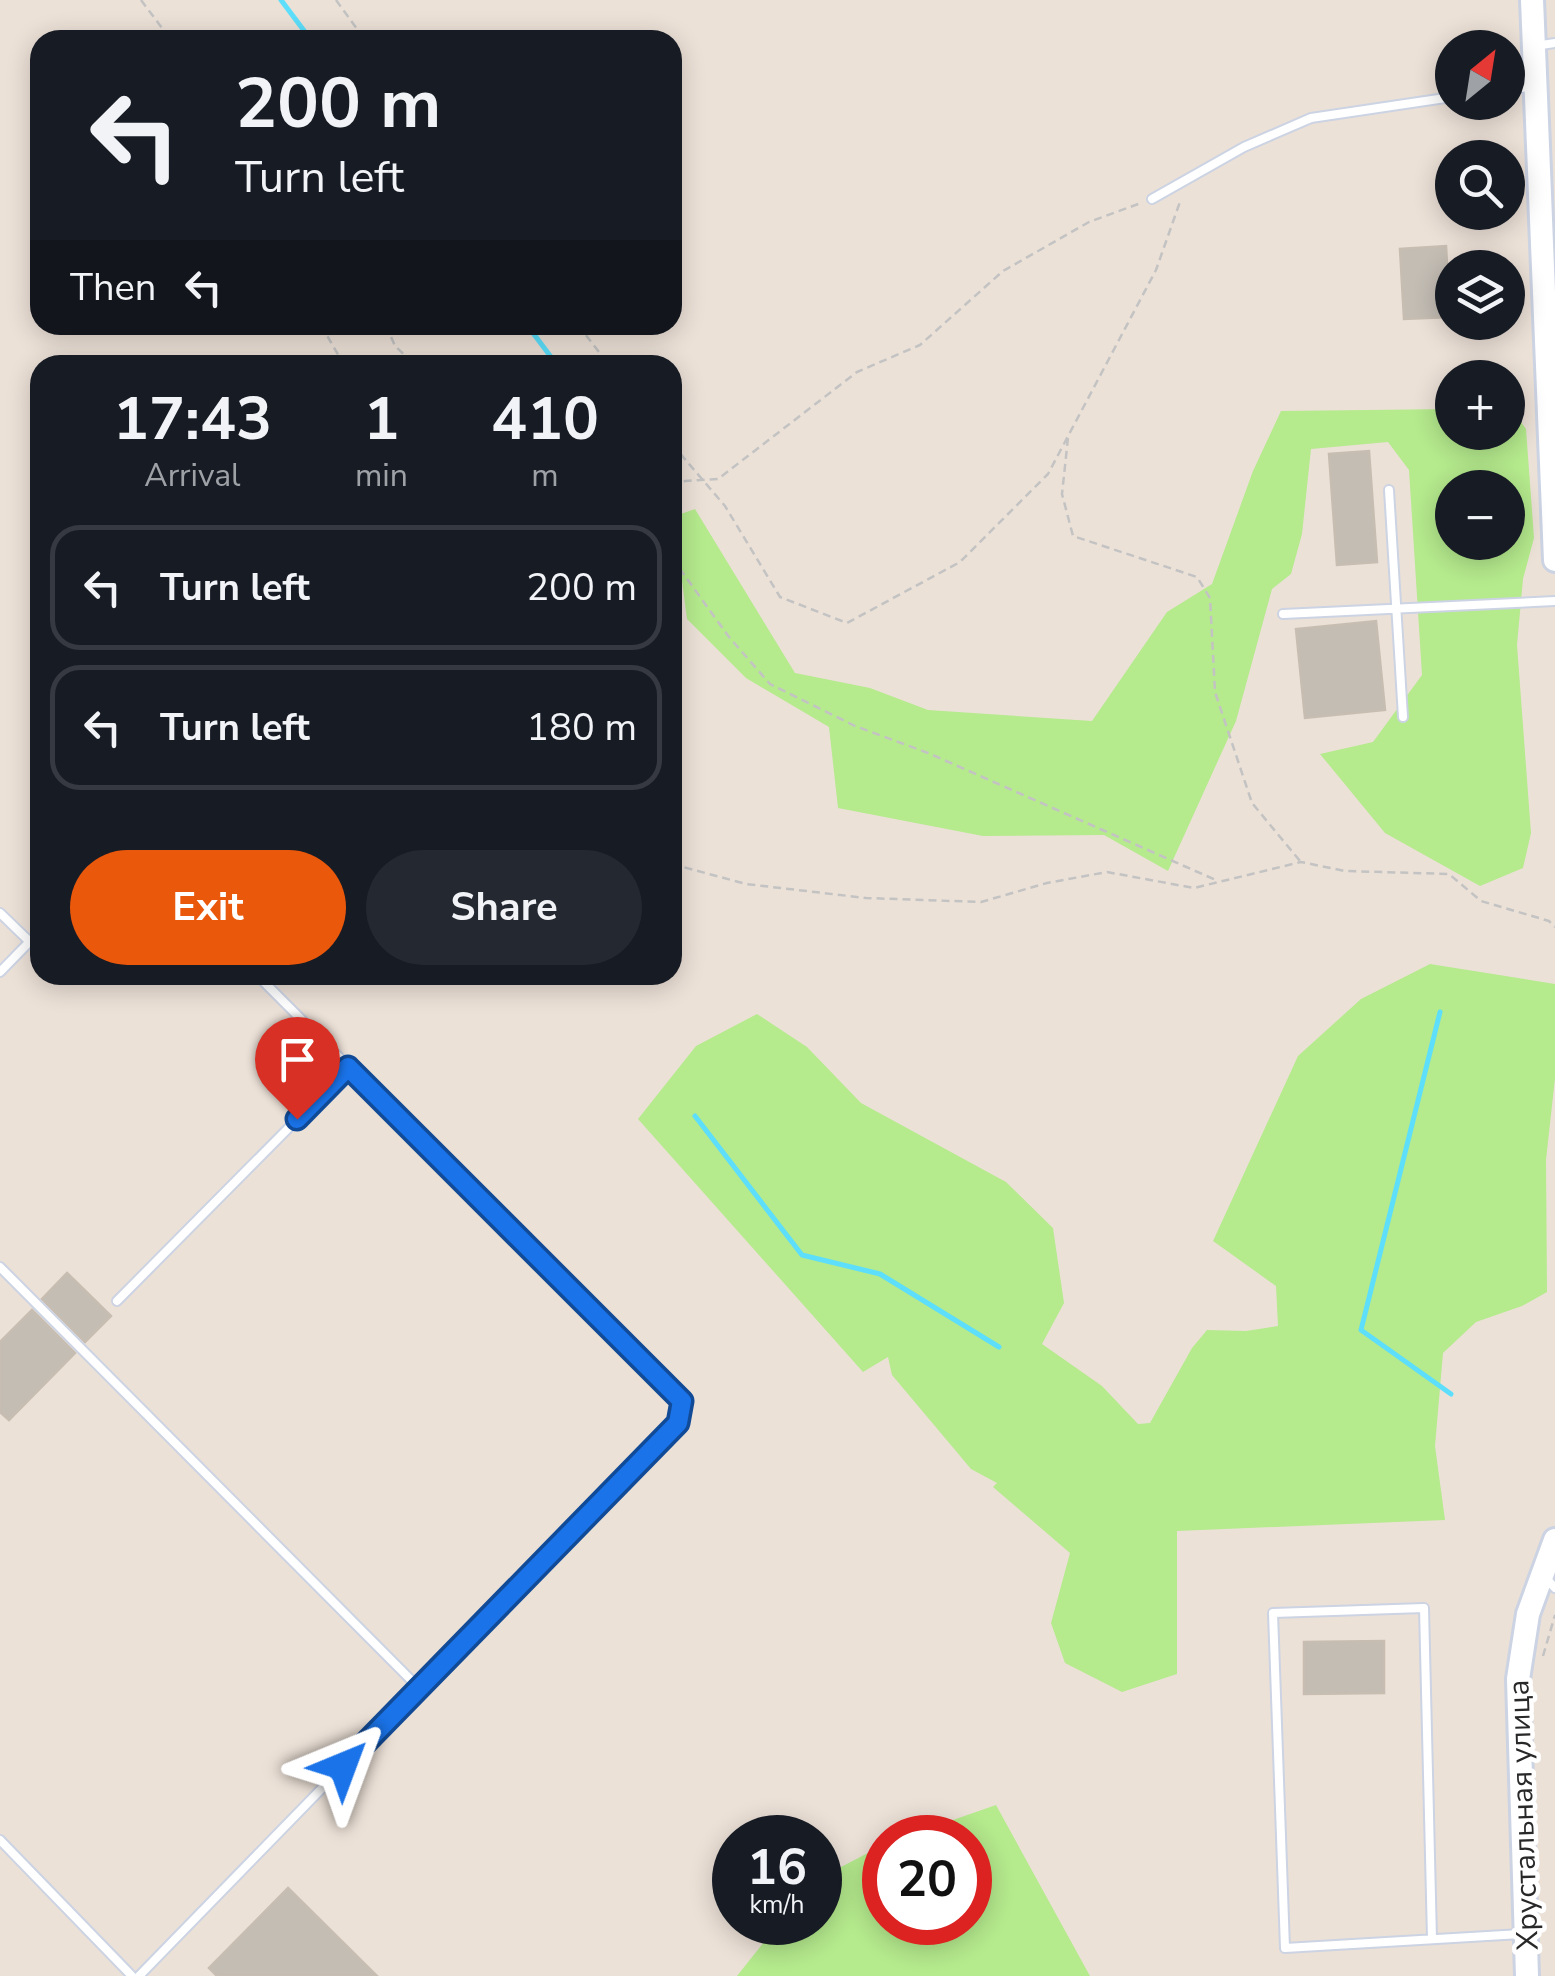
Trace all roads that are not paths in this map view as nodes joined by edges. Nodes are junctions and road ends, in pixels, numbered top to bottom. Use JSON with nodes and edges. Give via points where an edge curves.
{"nodes":[{"id":1,"x":1532,"y":0,"type":"edge"},
{"id":2,"x":1545,"y":45,"type":"edge"},
{"id":3,"x":1538,"y":85,"type":"junction"},
{"id":4,"x":1525,"y":87,"type":"edge"},
{"id":5,"x":1435,"y":100,"type":"edge"},
{"id":6,"x":1152,"y":199,"type":"road end"},
{"id":7,"x":1551,"y":422,"type":"edge"},
{"id":8,"x":1390,"y":490,"type":"dead end"},
{"id":9,"x":1555,"y":560,"type":"edge"},
{"id":10,"x":1555,"y":600,"type":"edge"},
{"id":11,"x":1396,"y":610,"type":"junction"},
{"id":12,"x":1284,"y":614,"type":"dead end"},
{"id":13,"x":1403,"y":717,"type":"dead end"},
{"id":14,"x":0,"y":914,"type":"edge"},
{"id":15,"x":30,"y":942,"type":"joint"},
{"id":16,"x":0,"y":972,"type":"edge"},
{"id":17,"x":267,"y":985,"type":"edge"},
{"id":18,"x":348,"y":1067,"type":"junction"},
{"id":19,"x":0,"y":1267,"type":"edge"},
{"id":20,"x":117,"y":1301,"type":"dead end"},
{"id":21,"x":1555,"y":1540,"type":"edge"},
{"id":22,"x":1548,"y":1580,"type":"edge"},
{"id":23,"x":419,"y":1688,"type":"junction"},
{"id":24,"x":0,"y":1840,"type":"edge"},
{"id":25,"x":1526,"y":1934,"type":"junction"},
{"id":26,"x":1432,"y":1939,"type":"junction"},
{"id":27,"x":132,"y":1976,"type":"edge"},
{"id":28,"x":140,"y":1976,"type":"edge"},
{"id":29,"x":1528,"y":1976,"type":"edge"}],
"edges":[{"from":1,"to":2,"type":"street"},
{"from":2,"to":3,"type":"street"},
{"from":3,"to":4,"type":"lane"},
{"from":3,"to":7,"type":"street"},
{"from":5,"to":6,"type":"lane","via":[[1311,118]]},
{"from":7,"to":9,"type":"street"},
{"from":8,"to":11,"type":"lane"},
{"from":10,"to":11,"type":"lane"},
{"from":11,"to":12,"type":"lane"},
{"from":11,"to":13,"type":"lane"},
{"from":14,"to":15,"type":"lane"},
{"from":15,"to":16,"type":"lane"},
{"from":17,"to":18,"type":"lane"},
{"from":18,"to":20,"type":"lane"},
{"from":18,"to":23,"type":"lane","via":[[682,1401],[678,1423]]},
{"from":19,"to":23,"type":"lane"},
{"from":21,"to":22,"type":"street","name":"Хрустальная улица"},
{"from":22,"to":25,"type":"street","name":"Хрустальная улица","via":[[1523,1636],[1517,1690]]},
{"from":23,"to":28,"type":"lane"},
{"from":24,"to":27,"type":"lane"},
{"from":25,"to":26,"type":"lane"},
{"from":25,"to":29,"type":"street","name":"Хрустальная улица"},
{"from":26,"to":26,"type":"lane","via":[[1285,1948],[1273,1613],[1424,1608]]}]}
